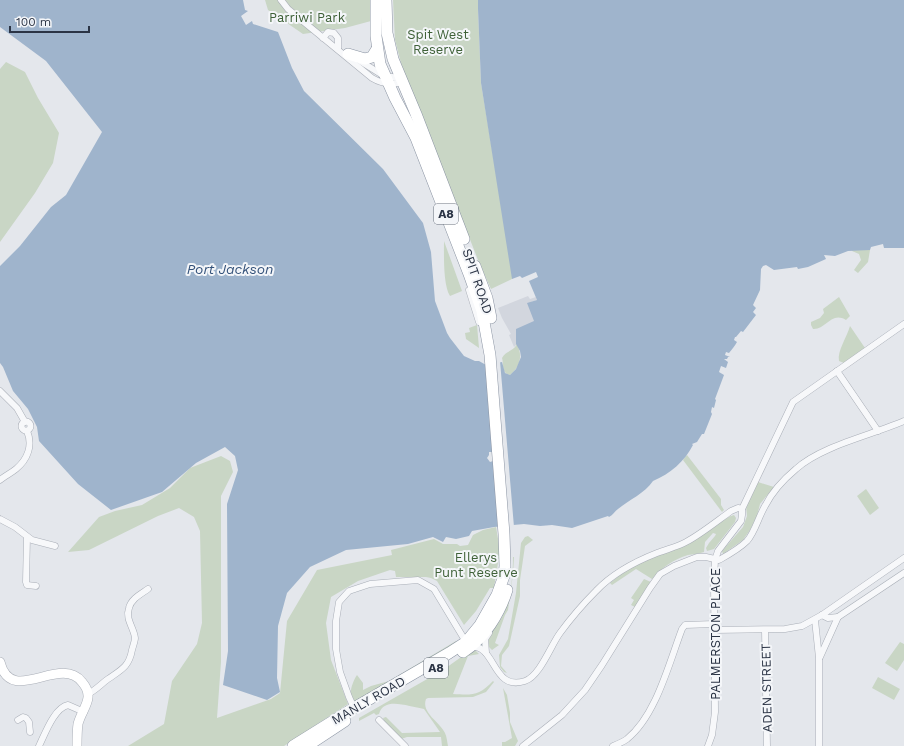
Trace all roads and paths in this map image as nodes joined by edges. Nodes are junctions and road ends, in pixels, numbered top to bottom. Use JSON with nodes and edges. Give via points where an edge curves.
{"nodes":[{"id":1,"x":281,"y":0,"type":"edge"},
{"id":2,"x":376,"y":0,"type":"edge"},
{"id":3,"x":386,"y":0,"type":"edge"},
{"id":4,"x":323,"y":38,"type":"junction"},
{"id":5,"x":377,"y":50,"type":"junction"},
{"id":6,"x":342,"y":51,"type":"junction"},
{"id":7,"x":386,"y":80,"type":"junction"},
{"id":8,"x":401,"y":80,"type":"junction"},
{"id":9,"x":469,"y":290,"type":"dead end"},
{"id":10,"x":479,"y":324,"type":"dead end"},
{"id":11,"x":904,"y":324,"type":"edge"},
{"id":12,"x":493,"y":355,"type":"junction"},
{"id":13,"x":837,"y":371,"type":"junction"},
{"id":14,"x":0,"y":391,"type":"edge"},
{"id":15,"x":904,"y":421,"type":"edge"},
{"id":16,"x":878,"y":430,"type":"junction"},
{"id":17,"x":0,"y":480,"type":"edge"},
{"id":18,"x":740,"y":509,"type":"junction"},
{"id":19,"x":0,"y":518,"type":"edge"},
{"id":20,"x":507,"y":534,"type":"junction"},
{"id":21,"x":27,"y":537,"type":"junction"},
{"id":22,"x":55,"y":546,"type":"dead end"},
{"id":23,"x":904,"y":558,"type":"edge"},
{"id":24,"x":715,"y":560,"type":"junction"},
{"id":25,"x":904,"y":573,"type":"edge"},
{"id":26,"x":36,"y":586,"type":"dead end"},
{"id":27,"x":148,"y":589,"type":"dead end"},
{"id":28,"x":502,"y":603,"type":"junction"},
{"id":29,"x":822,"y":615,"type":"junction"},
{"id":30,"x":838,"y":617,"type":"junction"},
{"id":31,"x":815,"y":620,"type":"junction"},
{"id":32,"x":714,"y":627,"type":"junction"},
{"id":33,"x":766,"y":630,"type":"junction"},
{"id":34,"x":468,"y":645,"type":"junction"},
{"id":35,"x":486,"y":653,"type":"junction"},
{"id":36,"x":819,"y":658,"type":"junction"},
{"id":37,"x":0,"y":662,"type":"edge"},
{"id":38,"x":88,"y":694,"type":"junction"},
{"id":39,"x":356,"y":711,"type":"junction"},
{"id":40,"x":84,"y":712,"type":"junction"},
{"id":41,"x":18,"y":720,"type":"dead end"},
{"id":42,"x":379,"y":720,"type":"dead end"},
{"id":43,"x":30,"y":732,"type":"dead end"},
{"id":44,"x":39,"y":746,"type":"edge"},
{"id":45,"x":77,"y":746,"type":"edge"},
{"id":46,"x":293,"y":746,"type":"edge"},
{"id":47,"x":307,"y":746,"type":"edge"},
{"id":48,"x":406,"y":746,"type":"edge"},
{"id":49,"x":523,"y":746,"type":"edge"},
{"id":50,"x":613,"y":746,"type":"edge"},
{"id":51,"x":708,"y":746,"type":"edge"},
{"id":52,"x":767,"y":746,"type":"edge"},
{"id":53,"x":819,"y":746,"type":"edge"}],
"edges":[{"from":1,"to":4,"type":"street"},
{"from":2,"to":5,"type":"highway","name":"SPIT ROAD","number":"A8"},
{"from":3,"to":8,"type":"highway","name":"SPIT ROAD","number":"A8","via":[[390,46]]},
{"from":4,"to":6,"type":"street"},
{"from":4,"to":6,"type":"street","via":[[328,32],[334,33]]},
{"from":5,"to":6,"type":"highway","via":[[372,57],[365,59]]},
{"from":5,"to":7,"type":"highway","name":"SPIT ROAD","number":"A8"},
{"from":6,"to":7,"type":"street"},
{"from":7,"to":8,"type":"street"},
{"from":7,"to":12,"type":"highway","name":"SPIT ROAD","number":"A8","via":[[416,138],[469,274]]},
{"from":8,"to":12,"type":"highway","name":"SPIT ROAD","number":"A8","via":[[487,298],[492,325]]},
{"from":9,"to":10,"type":"street"},
{"from":11,"to":13,"type":"street","name":"PALMERSTON PLACE"},
{"from":12,"to":20,"type":"highway","name":"SPIT ROAD","number":"A8"},
{"from":13,"to":16,"type":"street"},
{"from":13,"to":18,"type":"street","name":"PALMERSTON PLACE","via":[[793,402]]},
{"from":14,"to":17,"type":"street","via":[[17,408],[25,422],[22,428],[27,431],[29,448],[27,456],[16,469]]},
{"from":15,"to":16,"type":"street"},
{"from":16,"to":24,"type":"street","via":[[820,453],[796,469],[772,494],[746,542],[727,556]]},
{"from":18,"to":24,"type":"street","name":"PALMERSTON PLACE","via":[[740,521],[718,551]]},
{"from":18,"to":35,"type":"street","via":[[731,511],[686,542],[634,562],[619,571],[596,590],[559,634],[536,672],[528,680],[516,682],[504,679]]},
{"from":19,"to":21,"type":"street"},
{"from":20,"to":28,"type":"highway","name":"SPIT ROAD","number":"A8","via":[[511,565]]},
{"from":20,"to":34,"type":"highway","name":"MANLY ROAD","number":"A8","via":[[501,587]]},
{"from":21,"to":22,"type":"street"},
{"from":21,"to":26,"type":"street","via":[[26,582],[28,586]]},
{"from":23,"to":29,"type":"street"},
{"from":24,"to":32,"type":"street","name":"PALMERSTON PLACE"},
{"from":24,"to":49,"type":"street","via":[[697,557],[660,574],[585,690],[562,715]]},
{"from":25,"to":30,"type":"street"},
{"from":27,"to":38,"type":"street","via":[[129,606],[128,616],[135,638],[130,660],[117,674]]},
{"from":28,"to":34,"type":"highway","name":"MANLY ROAD","number":"A8","via":[[487,629]]},
{"from":28,"to":35,"type":"street","via":[[500,615],[485,639]]},
{"from":29,"to":30,"type":"street","via":[[828,618]]},
{"from":29,"to":31,"type":"street"},
{"from":30,"to":36,"type":"street"},
{"from":31,"to":33,"type":"street","via":[[802,626]]},
{"from":31,"to":36,"type":"street"},
{"from":32,"to":33,"type":"street"},
{"from":32,"to":50,"type":"street","via":[[685,625],[649,714],[627,739]]},
{"from":32,"to":51,"type":"street","name":"PALMERSTON PLACE","via":[[715,712]]},
{"from":33,"to":52,"type":"street","name":"ADEN STREET"},
{"from":34,"to":35,"type":"street","via":[[478,647]]},
{"from":34,"to":39,"type":"highway","name":"MANLY ROAD","number":"A8"},
{"from":34,"to":39,"type":"street","via":[[434,589],[418,580],[370,584],[349,591],[339,602],[336,650],[340,672]]},
{"from":36,"to":53,"type":"street"},
{"from":37,"to":38,"type":"street","via":[[4,673],[13,680],[23,682],[65,673],[83,682]]},
{"from":38,"to":40,"type":"street","via":[[89,700]]},
{"from":39,"to":46,"type":"highway","name":"MANLY ROAD","number":"A8"},
{"from":39,"to":47,"type":"highway","name":"MANLY ROAD","number":"A8"},
{"from":40,"to":44,"type":"street","via":[[68,705],[60,708]]},
{"from":40,"to":45,"type":"street","via":[[79,723]]},
{"from":41,"to":43,"type":"street","via":[[26,718]]},
{"from":42,"to":48,"type":"street"}]}
